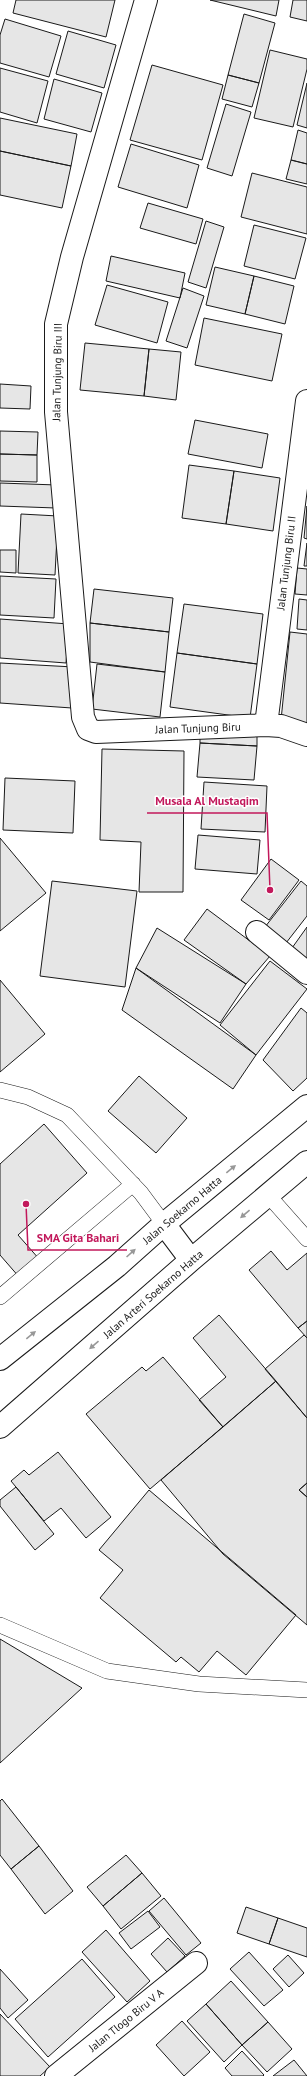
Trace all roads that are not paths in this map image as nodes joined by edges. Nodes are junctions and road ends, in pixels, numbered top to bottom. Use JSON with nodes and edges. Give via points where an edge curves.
{"nodes":[{"id":1,"x":146,"y":0,"type":"edge"},
{"id":2,"x":306,"y":411,"type":"edge"},
{"id":3,"x":266,"y":725,"type":"junction"},
{"id":4,"x":88,"y":729,"type":"joint"},
{"id":5,"x":307,"y":735,"type":"edge"},
{"id":6,"x":257,"y":932,"type":"dead end"},
{"id":7,"x":307,"y":972,"type":"edge"},
{"id":8,"x":0,"y":1090,"type":"edge"},
{"id":9,"x":307,"y":1106,"type":"edge"},
{"id":10,"x":307,"y":1162,"type":"edge"},
{"id":11,"x":133,"y":1184,"type":"junction"},
{"id":12,"x":268,"y":1195,"type":"junction"},
{"id":13,"x":164,"y":1224,"type":"junction"},
{"id":14,"x":307,"y":1239,"type":"edge"},
{"id":15,"x":192,"y":1260,"type":"junction"},
{"id":16,"x":0,"y":1297,"type":"edge"},
{"id":17,"x":0,"y":1359,"type":"edge"},
{"id":18,"x":0,"y":1427,"type":"edge"},
{"id":19,"x":0,"y":1625,"type":"edge"},
{"id":20,"x":307,"y":1690,"type":"edge"},
{"id":21,"x":196,"y":1964,"type":"dead end"},
{"id":22,"x":56,"y":2076,"type":"edge"}],
"edges":[{"from":1,"to":4,"type":"street","name":"Jalan Tunjung Biru III","via":[[72,257],[56,324],[56,412],[64,514],[83,717]]},
{"from":2,"to":3,"type":"street","name":"Jalan Tunjung Biru II"},
{"from":3,"to":4,"type":"street","name":"Jalan Tunjung Biru","via":[[96,732]]},
{"from":3,"to":5,"type":"street","name":"Jalan Tunjung Biru","via":[[281,726]]},
{"from":6,"to":7,"type":"street"},
{"from":8,"to":11,"type":"lane","via":[[28,1097],[67,1115]]},
{"from":13,"to":9,"type":"street","name":"Jalan Soekarno Hatta","one_way":true},
{"from":10,"to":12,"type":"street","name":"Jalan Arteri Soekarno Hatta"},
{"from":11,"to":13,"type":"lane"},
{"from":11,"to":16,"type":"lane"},
{"from":12,"to":14,"type":"lane"},
{"from":12,"to":15,"type":"street","name":"Jalan Arteri Soekarno Hatta","one_way":true},
{"from":13,"to":15,"type":"street"},
{"from":17,"to":13,"type":"street","name":"Jalan Soekarno Hatta","one_way":true,"via":[[117,1266]]},
{"from":15,"to":18,"type":"street","name":"Jalan Arteri Soekarno Hatta","one_way":true},
{"from":19,"to":20,"type":"lane","via":[[107,1671],[199,1684]]},
{"from":21,"to":22,"type":"street","name":"Jalan Tlogo Biru V A"}]}
